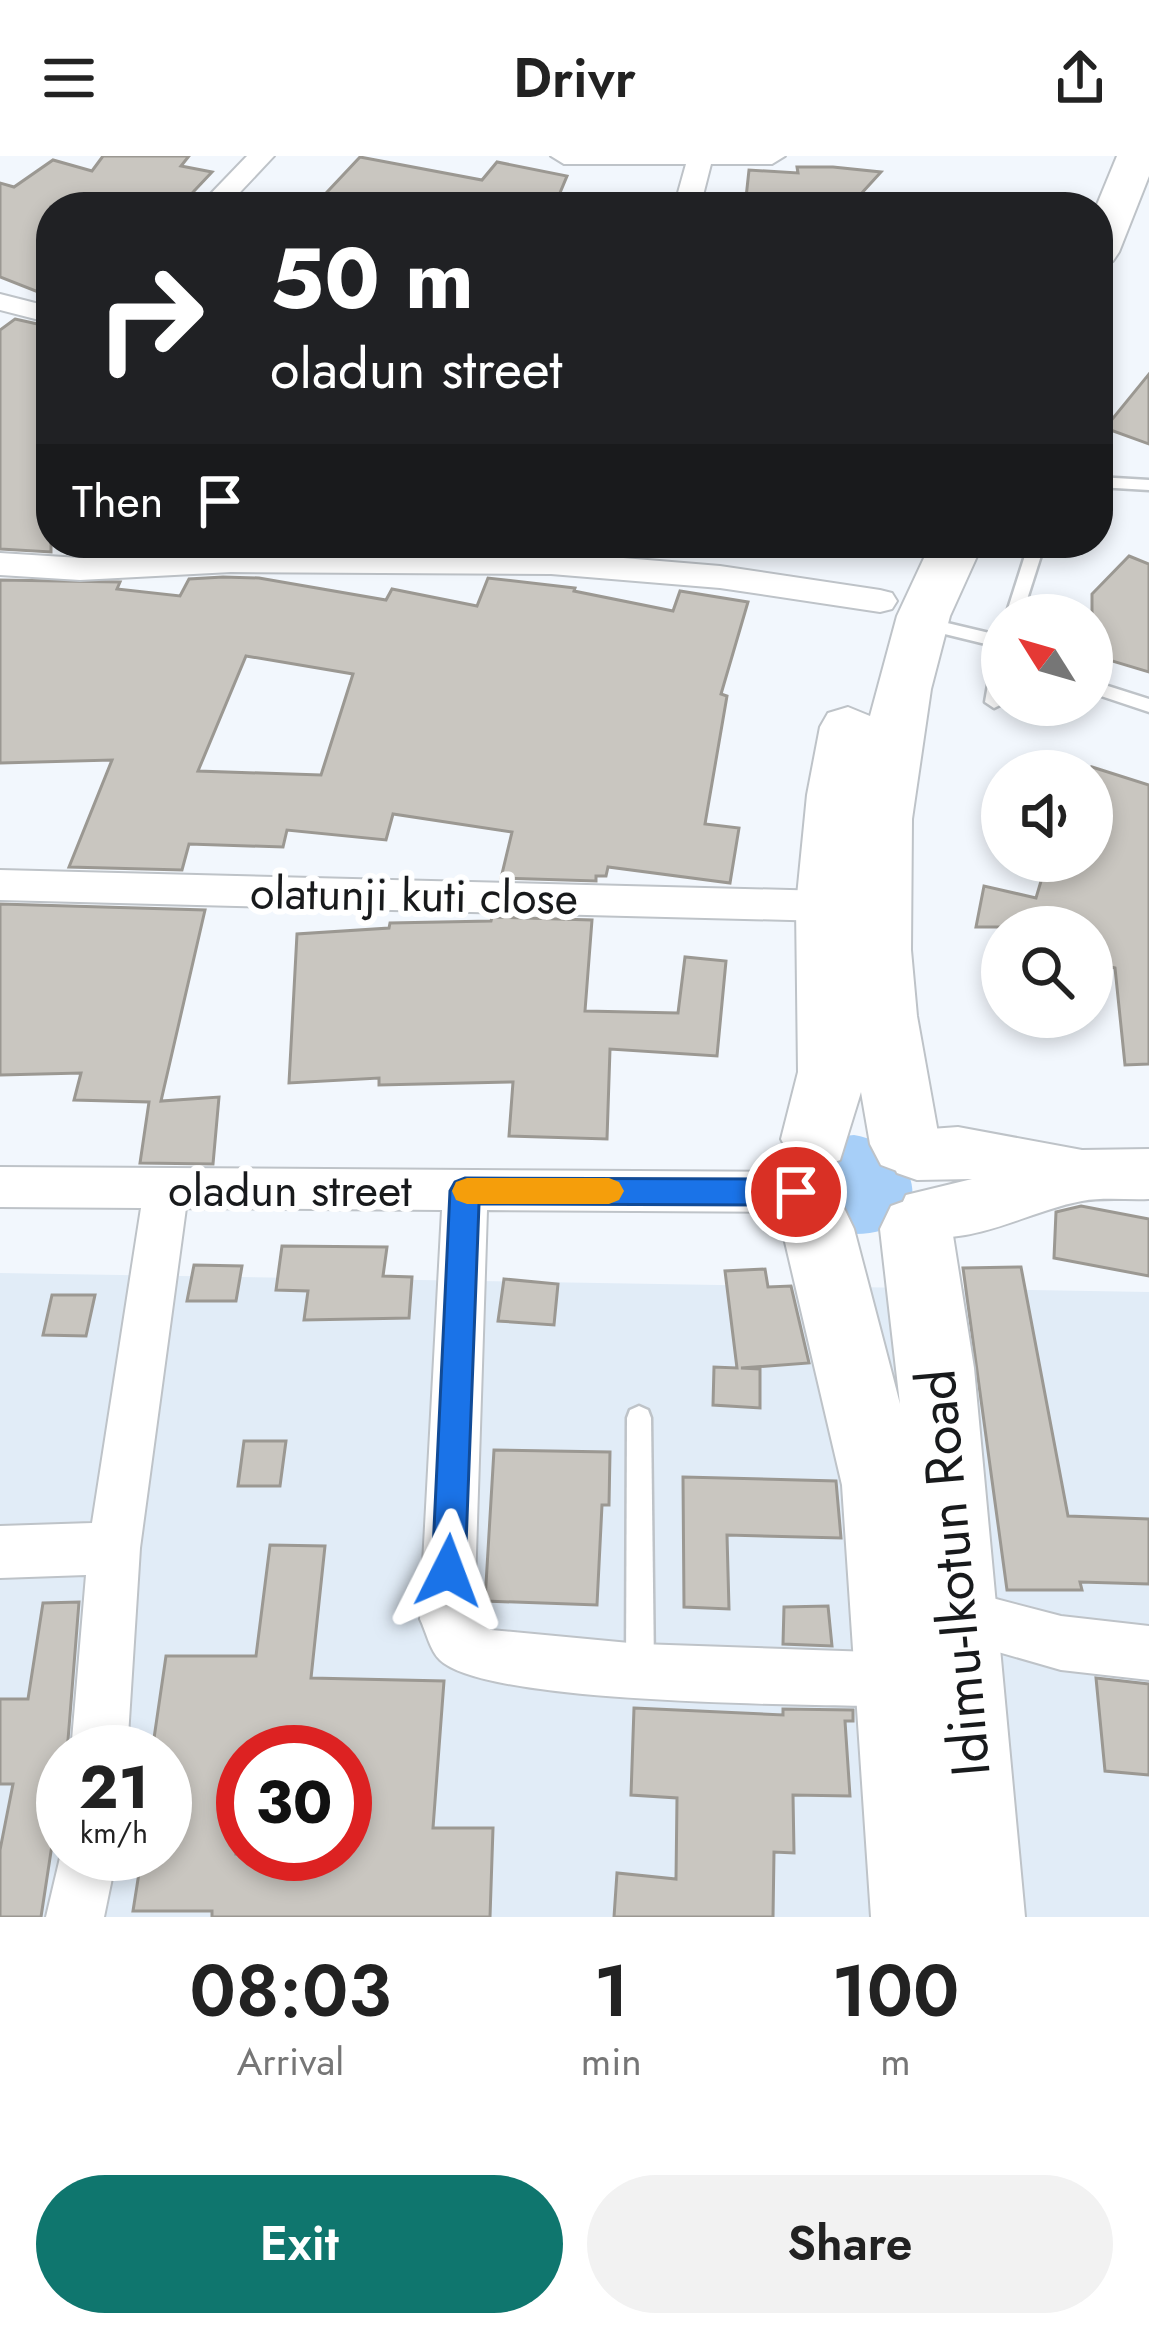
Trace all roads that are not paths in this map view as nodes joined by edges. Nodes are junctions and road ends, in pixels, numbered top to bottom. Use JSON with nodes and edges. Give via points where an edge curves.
{"nodes":[{"id":1,"x":262,"y":156,"type":"edge"},
{"id":2,"x":563,"y":156,"type":"edge"},
{"id":3,"x":772,"y":156,"type":"edge"},
{"id":4,"x":1131,"y":157,"type":"edge"},
{"id":5,"x":700,"y":158,"type":"edge"},
{"id":6,"x":227,"y":192,"type":"edge"},
{"id":7,"x":691,"y":192,"type":"edge"},
{"id":8,"x":1097,"y":192,"type":"edge"},
{"id":9,"x":1113,"y":209,"type":"edge"},
{"id":10,"x":0,"y":302,"type":"edge"},
{"id":11,"x":36,"y":311,"type":"edge"},
{"id":12,"x":1113,"y":483,"type":"edge"},
{"id":13,"x":1149,"y":485,"type":"edge"},
{"id":14,"x":908,"y":558,"type":"edge"},
{"id":15,"x":945,"y":558,"type":"edge"},
{"id":16,"x":1032,"y":558,"type":"edge"},
{"id":17,"x":0,"y":564,"type":"edge"},
{"id":18,"x":1021,"y":594,"type":"edge"},
{"id":19,"x":901,"y":612,"type":"junction"},
{"id":20,"x":981,"y":636,"type":"edge"},
{"id":21,"x":1113,"y":694,"type":"edge"},
{"id":22,"x":1149,"y":706,"type":"edge"},
{"id":23,"x":0,"y":885,"type":"edge"},
{"id":24,"x":827,"y":906,"type":"junction"},
{"id":25,"x":1149,"y":1174,"type":"edge"},
{"id":26,"x":916,"y":1185,"type":"junction"},
{"id":27,"x":810,"y":1186,"type":"junction"},
{"id":28,"x":0,"y":1187,"type":"edge"},
{"id":29,"x":166,"y":1190,"type":"junction"},
{"id":30,"x":465,"y":1191,"type":"junction"},
{"id":31,"x":638,"y":1418,"type":"dead end"},
{"id":32,"x":114,"y":1548,"type":"junction"},
{"id":33,"x":0,"y":1552,"type":"edge"},
{"id":34,"x":958,"y":1616,"type":"junction"},
{"id":35,"x":1149,"y":1652,"type":"edge"},
{"id":36,"x":640,"y":1671,"type":"junction"},
{"id":37,"x":902,"y":1680,"type":"junction"},
{"id":38,"x":101,"y":1725,"type":"edge"},
{"id":39,"x":82,"y":1881,"type":"edge"},
{"id":40,"x":931,"y":1916,"type":"edge"},
{"id":41,"x":75,"y":1917,"type":"edge"}],
"edges":[{"from":1,"to":6,"type":"street"},
{"from":2,"to":5,"type":"street"},
{"from":3,"to":5,"type":"street"},
{"from":4,"to":8,"type":"main road"},
{"from":4,"to":9,"type":"main road"},
{"from":5,"to":7,"type":"street"},
{"from":10,"to":11,"type":"street"},
{"from":12,"to":13,"type":"lane"},
{"from":14,"to":19,"type":"main road","name":"Idimu-Ikotun Road"},
{"from":15,"to":19,"type":"main road","name":"Idimu-Ikotun Road"},
{"from":16,"to":18,"type":"lane"},
{"from":17,"to":19,"type":"street","via":[[551,563],[720,577]]},
{"from":19,"to":20,"type":"lane"},
{"from":19,"to":24,"type":"main road","name":"Idimu-Ikotun Road","via":[[853,701]]},
{"from":19,"to":26,"type":"main road","name":"Idimu-Ikotun Road","via":[[899,703],[880,806],[888,1069]]},
{"from":21,"to":22,"type":"lane"},
{"from":23,"to":24,"type":"street","name":"olatunji kuti close"},
{"from":24,"to":27,"type":"main road","name":"Idimu-Ikotun Road","via":[[832,1072]]},
{"from":25,"to":26,"type":"street","via":[[1082,1175],[1003,1200]]},
{"from":26,"to":27,"type":"main road","via":[[880,1246],[858,1246]]},
{"from":26,"to":27,"type":"main road","via":[[869,1128],[831,1131]]},
{"from":26,"to":34,"type":"main road","name":"Idimu-Ikotun Road"},
{"from":27,"to":30,"type":"street","name":"oladun street"},
{"from":27,"to":37,"type":"main road","name":"Idimu-Ikotun Road","via":[[882,1485]]},
{"from":28,"to":29,"type":"street","name":"oladun street"},
{"from":29,"to":30,"type":"street","name":"oladun street"},
{"from":29,"to":32,"type":"street"},
{"from":30,"to":36,"type":"street","via":[[446,1618],[458,1640],[484,1656]]},
{"from":31,"to":36,"type":"lane"},
{"from":32,"to":33,"type":"street"},
{"from":32,"to":38,"type":"street"},
{"from":34,"to":35,"type":"street","via":[[1061,1643]]},
{"from":34,"to":40,"type":"main road","name":"Idimu-Ikotun Road"},
{"from":36,"to":37,"type":"street"},
{"from":37,"to":40,"type":"main road","name":"Idimu-Ikotun Road"},
{"from":39,"to":41,"type":"street"}]}
